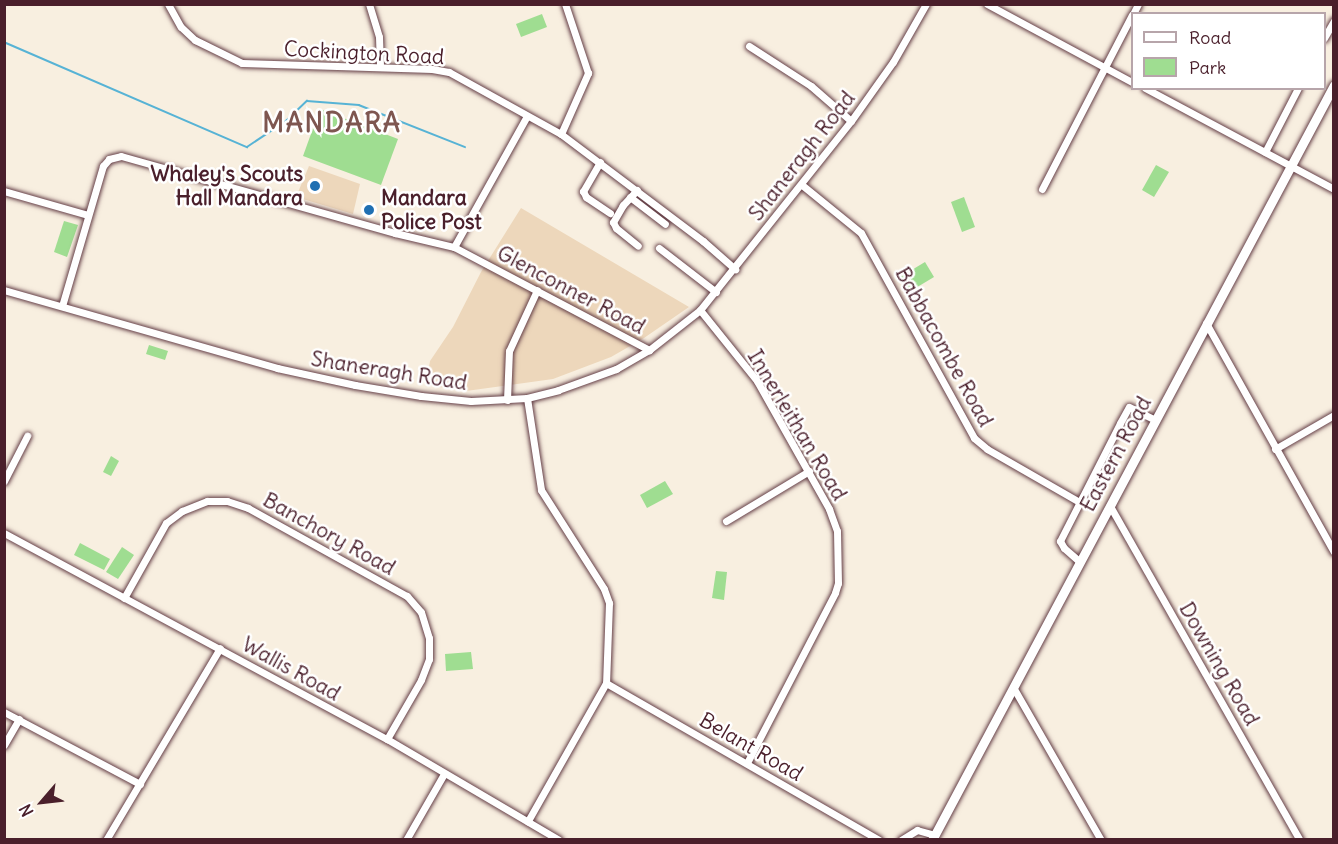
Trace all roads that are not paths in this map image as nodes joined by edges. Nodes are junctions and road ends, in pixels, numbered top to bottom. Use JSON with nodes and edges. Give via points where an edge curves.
{"nodes":[{"id":1,"x":168,"y":4,"type":"edge"},
{"id":2,"x":369,"y":4,"type":"edge"},
{"id":3,"x":565,"y":4,"type":"edge"},
{"id":4,"x":926,"y":4,"type":"edge"},
{"id":5,"x":987,"y":4,"type":"edge"},
{"id":6,"x":1131,"y":18,"type":"edge"},
{"id":7,"x":1334,"y":21,"type":"edge"},
{"id":8,"x":1326,"y":35,"type":"edge"},
{"id":9,"x":749,"y":46,"type":"dead end"},
{"id":10,"x":380,"y":67,"type":"junction"},
{"id":11,"x":1105,"y":67,"type":"junction"},
{"id":12,"x":1131,"y":81,"type":"edge"},
{"id":13,"x":1334,"y":86,"type":"edge"},
{"id":14,"x":1148,"y":90,"type":"edge"},
{"id":15,"x":1297,"y":90,"type":"edge"},
{"id":16,"x":527,"y":116,"type":"junction"},
{"id":17,"x":851,"y":121,"type":"junction"},
{"id":18,"x":561,"y":134,"type":"junction"},
{"id":19,"x":1265,"y":152,"type":"junction"},
{"id":20,"x":600,"y":162,"type":"junction"},
{"id":21,"x":1291,"y":166,"type":"junction"},
{"id":22,"x":802,"y":185,"type":"junction"},
{"id":23,"x":1042,"y":189,"type":"dead end"},
{"id":24,"x":1334,"y":189,"type":"edge"},
{"id":25,"x":637,"y":190,"type":"junction"},
{"id":26,"x":4,"y":191,"type":"edge"},
{"id":27,"x":630,"y":198,"type":"junction"},
{"id":28,"x":610,"y":213,"type":"dead end"},
{"id":29,"x":88,"y":215,"type":"junction"},
{"id":30,"x":665,"y":224,"type":"dead end"},
{"id":31,"x":638,"y":246,"type":"dead end"},
{"id":32,"x":454,"y":247,"type":"junction"},
{"id":33,"x":659,"y":248,"type":"dead end"},
{"id":34,"x":735,"y":269,"type":"junction"},
{"id":35,"x":4,"y":290,"type":"edge"},
{"id":36,"x":537,"y":290,"type":"junction"},
{"id":37,"x":716,"y":292,"type":"junction"},
{"id":38,"x":62,"y":306,"type":"junction"},
{"id":39,"x":700,"y":309,"type":"junction"},
{"id":40,"x":1206,"y":323,"type":"junction"},
{"id":41,"x":649,"y":350,"type":"junction"},
{"id":42,"x":527,"y":398,"type":"junction"},
{"id":43,"x":507,"y":400,"type":"junction"},
{"id":44,"x":1334,"y":415,"type":"edge"},
{"id":45,"x":1154,"y":419,"type":"junction"},
{"id":46,"x":27,"y":436,"type":"dead end"},
{"id":47,"x":1275,"y":449,"type":"junction"},
{"id":48,"x":809,"y":471,"type":"junction"},
{"id":49,"x":4,"y":481,"type":"edge"},
{"id":50,"x":1079,"y":502,"type":"junction"},
{"id":51,"x":1110,"y":506,"type":"junction"},
{"id":52,"x":726,"y":521,"type":"dead end"},
{"id":53,"x":4,"y":533,"type":"edge"},
{"id":54,"x":1334,"y":552,"type":"edge"},
{"id":55,"x":1080,"y":562,"type":"junction"},
{"id":56,"x":124,"y":598,"type":"junction"},
{"id":57,"x":220,"y":648,"type":"junction"},
{"id":58,"x":606,"y":683,"type":"junction"},
{"id":59,"x":1012,"y":687,"type":"junction"},
{"id":60,"x":4,"y":712,"type":"edge"},
{"id":61,"x":19,"y":719,"type":"junction"},
{"id":62,"x":387,"y":739,"type":"junction"},
{"id":63,"x":4,"y":744,"type":"edge"},
{"id":64,"x":747,"y":763,"type":"junction"},
{"id":65,"x":444,"y":774,"type":"junction"},
{"id":66,"x":141,"y":784,"type":"junction"},
{"id":67,"x":528,"y":821,"type":"junction"},
{"id":68,"x":933,"y":837,"type":"edge"},
{"id":69,"x":107,"y":838,"type":"edge"},
{"id":70,"x":406,"y":840,"type":"edge"},
{"id":71,"x":559,"y":840,"type":"edge"},
{"id":72,"x":879,"y":840,"type":"edge"},
{"id":73,"x":901,"y":840,"type":"edge"},
{"id":74,"x":1101,"y":840,"type":"edge"},
{"id":75,"x":1300,"y":840,"type":"edge"}],
"edges":[{"from":1,"to":10,"type":"street","name":"Cockington Road","via":[[181,27],[195,40],[242,63]]},
{"from":2,"to":10,"type":"street","via":[[379,37]]},
{"from":3,"to":18,"type":"street","via":[[588,73]]},
{"from":4,"to":17,"type":"street","name":"Shaneragh Road","via":[[893,62]]},
{"from":5,"to":11,"type":"street"},
{"from":6,"to":11,"type":"street"},
{"from":7,"to":8,"type":"street"},
{"from":9,"to":17,"type":"street","via":[[811,86]]},
{"from":10,"to":16,"type":"street","name":"Cockington Road","via":[[442,70]]},
{"from":11,"to":12,"type":"street"},
{"from":11,"to":23,"type":"street"},
{"from":13,"to":21,"type":"main road","name":"Eastern Road"},
{"from":14,"to":19,"type":"street"},
{"from":15,"to":19,"type":"street"},
{"from":16,"to":18,"type":"street","name":"Cockington Road"},
{"from":16,"to":32,"type":"street"},
{"from":17,"to":22,"type":"street","name":"Shaneragh Road"},
{"from":18,"to":20,"type":"street","name":"Cockington Road"},
{"from":19,"to":21,"type":"street"},
{"from":20,"to":25,"type":"street","name":"Cockington Road"},
{"from":20,"to":28,"type":"street","via":[[582,191]]},
{"from":21,"to":24,"type":"street"},
{"from":21,"to":40,"type":"main road","name":"Eastern Road"},
{"from":22,"to":34,"type":"street","name":"Shaneragh Road"},
{"from":22,"to":50,"type":"street","name":"Babbacombe Road","via":[[861,233],[974,438]]},
{"from":25,"to":27,"type":"street"},
{"from":25,"to":34,"type":"street","name":"Cockington Road"},
{"from":26,"to":29,"type":"street"},
{"from":27,"to":30,"type":"street"},
{"from":27,"to":31,"type":"street","via":[[613,222]]},
{"from":29,"to":32,"type":"street","name":"Glenconner Road","via":[[103,166],[109,159],[121,156]]},
{"from":29,"to":38,"type":"street","name":"Glenconner Road"},
{"from":32,"to":36,"type":"street","name":"Glenconner Road"},
{"from":33,"to":37,"type":"street"},
{"from":34,"to":37,"type":"street","name":"Shaneragh Road"},
{"from":35,"to":38,"type":"street","name":"Shaneragh Road"},
{"from":36,"to":41,"type":"street","name":"Glenconner Road"},
{"from":36,"to":43,"type":"street","via":[[506,360]]},
{"from":37,"to":39,"type":"street","name":"Shaneragh Road"},
{"from":38,"to":43,"type":"street","name":"Shaneragh Road","via":[[277,368],[355,385],[471,401]]},
{"from":39,"to":41,"type":"street","name":"Shaneragh Road"},
{"from":39,"to":48,"type":"street","name":"Innerleithan Road","via":[[757,381]]},
{"from":40,"to":45,"type":"main road","name":"Eastern Road"},
{"from":40,"to":47,"type":"street"},
{"from":41,"to":42,"type":"street","name":"Shaneragh Road","via":[[596,377]]},
{"from":42,"to":43,"type":"street","name":"Shaneragh Road"},
{"from":42,"to":58,"type":"street","via":[[541,490],[607,596]]},
{"from":44,"to":47,"type":"street"},
{"from":45,"to":50,"type":"street","via":[[1129,407]]},
{"from":45,"to":51,"type":"main road","name":"Eastern Road"},
{"from":46,"to":49,"type":"street"},
{"from":47,"to":54,"type":"street"},
{"from":48,"to":52,"type":"street"},
{"from":48,"to":64,"type":"street","name":"Innerleithan Road","via":[[835,523],[838,583]]},
{"from":50,"to":55,"type":"street","via":[[1060,543]]},
{"from":51,"to":55,"type":"main road","name":"Eastern Road"},
{"from":51,"to":75,"type":"street","name":"Downing Road"},
{"from":53,"to":56,"type":"street","name":"Wallis Road"},
{"from":55,"to":59,"type":"main road","name":"Eastern Road"},
{"from":56,"to":57,"type":"street","name":"Wallis Road"},
{"from":56,"to":62,"type":"street","name":"Banchory Road","via":[[166,523],[207,501],[227,501],[248,508],[407,596],[421,612],[429,638],[429,659]]},
{"from":57,"to":62,"type":"street","name":"Wallis Road"},
{"from":57,"to":66,"type":"street"},
{"from":58,"to":64,"type":"street","name":"Belant Road"},
{"from":58,"to":67,"type":"street"},
{"from":59,"to":68,"type":"main road","name":"Eastern Road"},
{"from":59,"to":74,"type":"street"},
{"from":60,"to":61,"type":"street"},
{"from":61,"to":63,"type":"street"},
{"from":61,"to":66,"type":"street"},
{"from":62,"to":65,"type":"street","name":"Wallis Road"},
{"from":64,"to":72,"type":"street","name":"Belant Road"},
{"from":65,"to":67,"type":"street","name":"Wallis Road"},
{"from":65,"to":70,"type":"street"},
{"from":66,"to":69,"type":"street"},
{"from":67,"to":71,"type":"street","name":"Wallis Road"},
{"from":68,"to":73,"type":"street","via":[[916,830]]}]}
